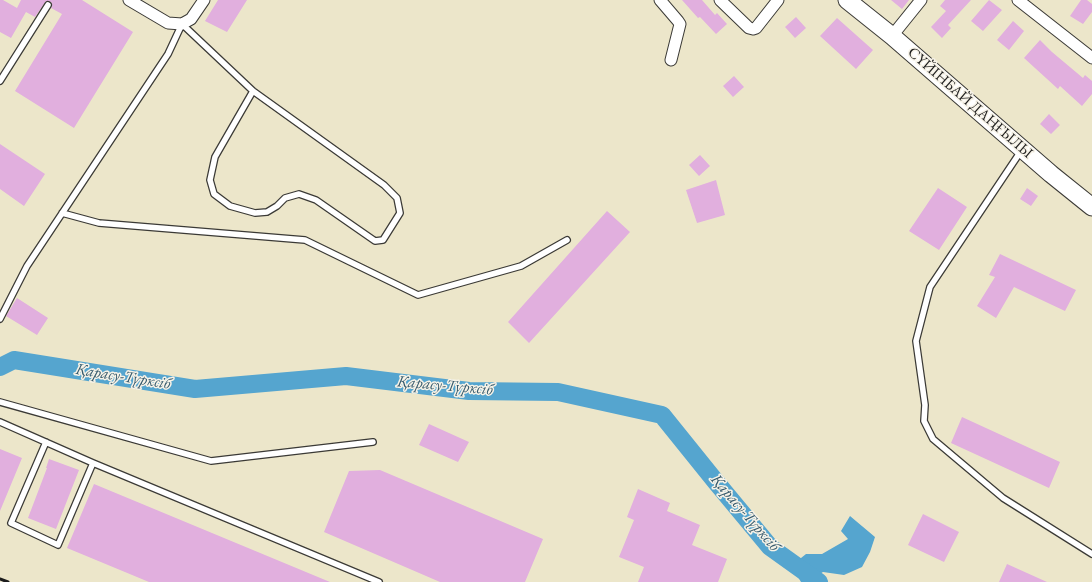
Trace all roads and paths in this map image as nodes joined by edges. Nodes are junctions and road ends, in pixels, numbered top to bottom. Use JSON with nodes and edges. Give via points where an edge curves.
{"nodes":[{"id":1,"x":129,"y":0,"type":"edge"},
{"id":2,"x":204,"y":0,"type":"edge"},
{"id":3,"x":660,"y":0,"type":"edge"},
{"id":4,"x":720,"y":0,"type":"edge"},
{"id":5,"x":778,"y":0,"type":"edge"},
{"id":6,"x":847,"y":0,"type":"edge"},
{"id":7,"x":922,"y":0,"type":"edge"},
{"id":8,"x":1018,"y":0,"type":"edge"},
{"id":9,"x":48,"y":5,"type":"dead end"},
{"id":10,"x":182,"y":24,"type":"junction"},
{"id":11,"x":892,"y":36,"type":"junction"},
{"id":12,"x":1092,"y":58,"type":"edge"},
{"id":13,"x":671,"y":60,"type":"dead end"},
{"id":14,"x":0,"y":81,"type":"edge"},
{"id":15,"x":253,"y":91,"type":"junction"},
{"id":16,"x":1023,"y":149,"type":"junction"},
{"id":17,"x":1092,"y":207,"type":"edge"},
{"id":18,"x":62,"y":213,"type":"junction"},
{"id":19,"x":566,"y":240,"type":"dead end"},
{"id":20,"x":0,"y":319,"type":"edge"},
{"id":21,"x":0,"y":402,"type":"edge"},
{"id":22,"x":0,"y":422,"type":"edge"},
{"id":23,"x":46,"y":442,"type":"junction"},
{"id":24,"x":373,"y":442,"type":"dead end"},
{"id":25,"x":93,"y":463,"type":"junction"},
{"id":26,"x":1092,"y":554,"type":"edge"},
{"id":27,"x":379,"y":582,"type":"edge"}],
"edges":[{"from":1,"to":10,"type":"street","via":[[168,23]]},
{"from":2,"to":10,"type":"street","via":[[191,19]]},
{"from":3,"to":13,"type":"street","via":[[680,24]]},
{"from":4,"to":5,"type":"street","via":[[753,29]]},
{"from":6,"to":11,"type":"main road","name":"СҮЙІНБАЙ ДАҢҒЫЛЫ"},
{"from":7,"to":11,"type":"street"},
{"from":8,"to":12,"type":"street"},
{"from":9,"to":14,"type":"lane"},
{"from":10,"to":15,"type":"lane"},
{"from":10,"to":18,"type":"lane","via":[[168,54]]},
{"from":11,"to":16,"type":"main road","name":"СҮЙІНБАЙ ДАҢҒЫЛЫ"},
{"from":15,"to":15,"type":"lane","via":[[215,157],[210,180],[214,194],[230,206],[255,213],[267,212],[284,198],[299,194],[316,200],[376,241],[383,240],[400,213],[397,198],[384,185]]},
{"from":16,"to":17,"type":"main road","name":"СҮЙІНБАЙ ДАҢҒЫЛЫ"},
{"from":16,"to":26,"type":"lane","via":[[930,287],[916,341],[926,405],[924,421],[932,440],[1003,498]]},
{"from":18,"to":19,"type":"lane","via":[[99,224],[305,240],[418,295],[521,266]]},
{"from":18,"to":20,"type":"lane","via":[[27,266]]},
{"from":21,"to":24,"type":"lane","via":[[211,461]]},
{"from":22,"to":23,"type":"lane"},
{"from":23,"to":25,"type":"lane"},
{"from":23,"to":25,"type":"lane","via":[[11,523],[58,545]]},
{"from":25,"to":27,"type":"lane"}]}
